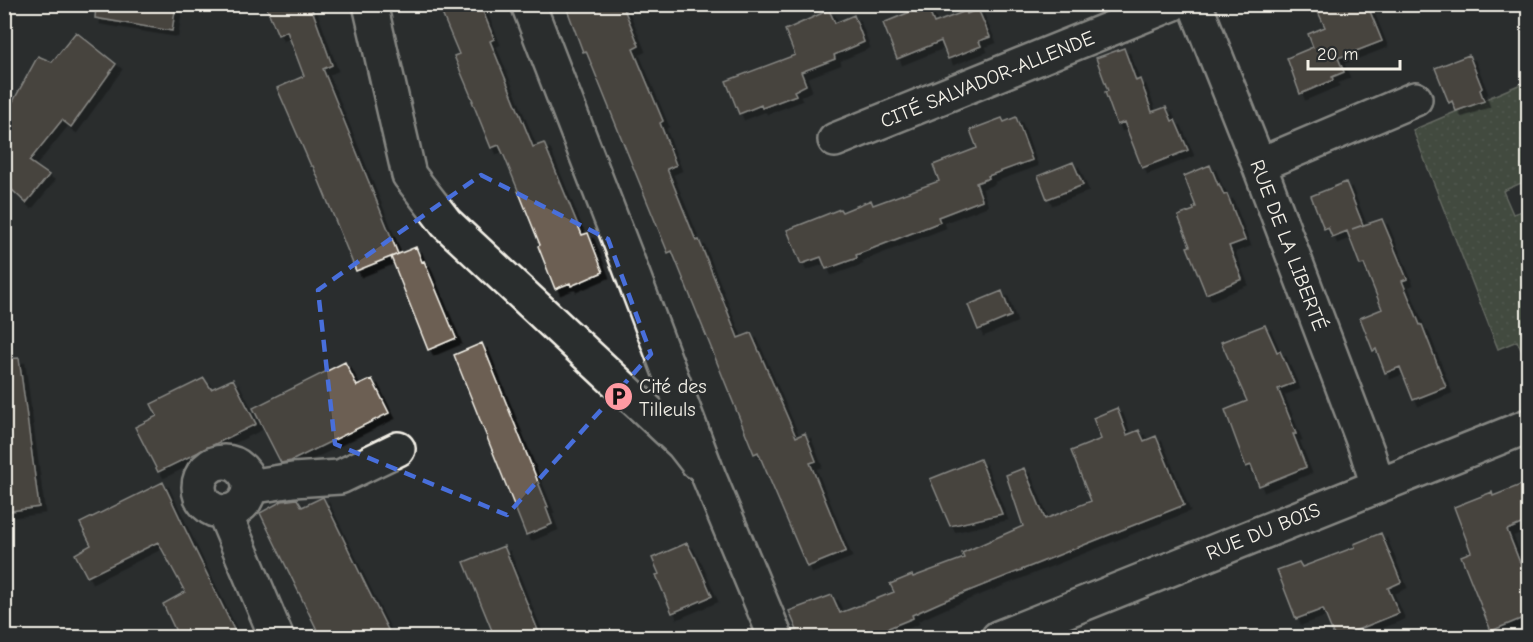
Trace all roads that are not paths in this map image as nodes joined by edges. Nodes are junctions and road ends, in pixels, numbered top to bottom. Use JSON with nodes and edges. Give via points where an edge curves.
{"nodes":[{"id":1,"x":370,"y":4,"type":"edge"},
{"id":2,"x":528,"y":4,"type":"edge"},
{"id":3,"x":1172,"y":4,"type":"edge"},
{"id":4,"x":1195,"y":4,"type":"edge"},
{"id":5,"x":1415,"y":99,"type":"dead end"},
{"id":6,"x":835,"y":140,"type":"dead end"},
{"id":7,"x":1259,"y":165,"type":"junction"},
{"id":8,"x":1528,"y":426,"type":"edge"},
{"id":9,"x":398,"y":449,"type":"dead end"},
{"id":10,"x":710,"y":477,"type":"junction"},
{"id":11,"x":1378,"y":486,"type":"junction"},
{"id":12,"x":249,"y":487,"type":"junction"},
{"id":13,"x":224,"y":512,"type":"junction"},
{"id":14,"x":277,"y":638,"type":"edge"},
{"id":15,"x":776,"y":638,"type":"edge"},
{"id":16,"x":998,"y":638,"type":"edge"}],
"edges":[{"from":1,"to":10,"type":"street","via":[[409,175],[446,223],[683,444]]},
{"from":2,"to":10,"type":"street"},
{"from":3,"to":6,"type":"street","name":"CITÉ SALVADOR-ALLENDE"},
{"from":4,"to":7,"type":"street","name":"RUE DE LA LIBERTÉ"},
{"from":5,"to":7,"type":"street"},
{"from":7,"to":11,"type":"street","name":"RUE DE LA LIBERTÉ"},
{"from":8,"to":11,"type":"street","name":"RUE DU BOIS"},
{"from":9,"to":12,"type":"street","via":[[340,477]]},
{"from":10,"to":15,"type":"street"},
{"from":11,"to":16,"type":"street","name":"RUE DU BOIS"},
{"from":12,"to":13,"type":"street","via":[[239,507]]},
{"from":12,"to":13,"type":"street","via":[[244,472],[231,462],[222,461],[207,468],[200,483],[202,499]]},
{"from":13,"to":14,"type":"street"}]}
